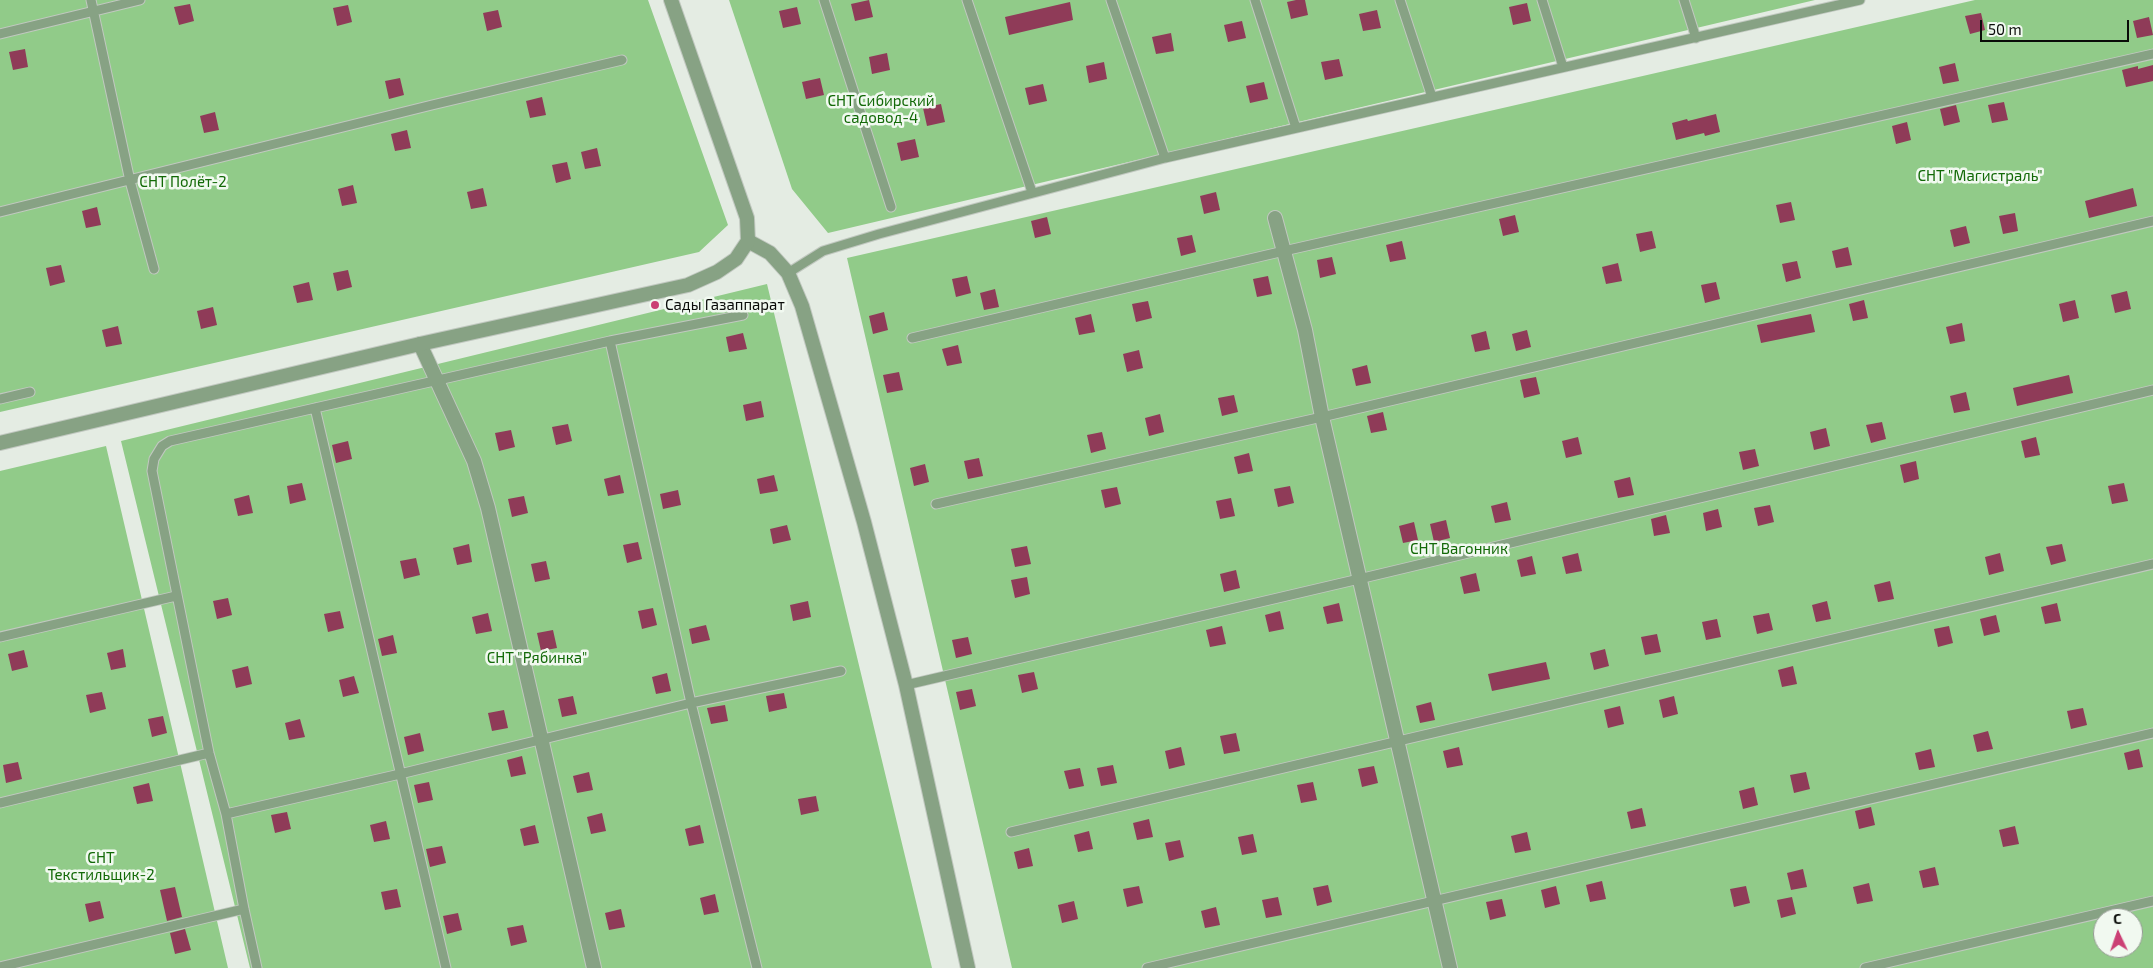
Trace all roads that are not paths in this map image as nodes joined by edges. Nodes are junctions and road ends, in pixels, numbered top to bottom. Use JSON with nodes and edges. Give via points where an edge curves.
{"nodes":[{"id":1,"x":92,"y":0,"type":"edge"},
{"id":2,"x":140,"y":0,"type":"edge"},
{"id":3,"x":671,"y":0,"type":"edge"},
{"id":4,"x":824,"y":0,"type":"edge"},
{"id":5,"x":966,"y":0,"type":"edge"},
{"id":6,"x":1111,"y":0,"type":"edge"},
{"id":7,"x":1255,"y":0,"type":"edge"},
{"id":8,"x":1400,"y":0,"type":"edge"},
{"id":9,"x":1542,"y":0,"type":"edge"},
{"id":10,"x":1684,"y":0,"type":"edge"},
{"id":11,"x":1860,"y":0,"type":"edge"},
{"id":12,"x":1829,"y":3,"type":"edge"},
{"id":13,"x":94,"y":11,"type":"junction"},
{"id":14,"x":0,"y":34,"type":"edge"},
{"id":15,"x":1696,"y":38,"type":"junction"},
{"id":16,"x":2153,"y":54,"type":"edge"},
{"id":17,"x":622,"y":60,"type":"dead end"},
{"id":18,"x":1563,"y":67,"type":"junction"},
{"id":19,"x":1432,"y":98,"type":"junction"},
{"id":20,"x":1296,"y":128,"type":"junction"},
{"id":21,"x":1165,"y":158,"type":"junction"},
{"id":22,"x":130,"y":181,"type":"junction"},
{"id":23,"x":1032,"y":192,"type":"junction"},
{"id":24,"x":891,"y":208,"type":"dead end"},
{"id":25,"x":0,"y":212,"type":"edge"},
{"id":26,"x":1275,"y":218,"type":"dead end"},
{"id":27,"x":2153,"y":221,"type":"edge"},
{"id":28,"x":748,"y":241,"type":"junction"},
{"id":29,"x":1284,"y":251,"type":"junction"},
{"id":30,"x":154,"y":269,"type":"dead end"},
{"id":31,"x":788,"y":273,"type":"junction"},
{"id":32,"x":743,"y":315,"type":"dead end"},
{"id":33,"x":912,"y":338,"type":"dead end"},
{"id":34,"x":610,"y":341,"type":"junction"},
{"id":35,"x":420,"y":344,"type":"junction"},
{"id":36,"x":436,"y":381,"type":"junction"},
{"id":37,"x":2153,"y":390,"type":"edge"},
{"id":38,"x":30,"y":392,"type":"dead end"},
{"id":39,"x":0,"y":399,"type":"edge"},
{"id":40,"x":314,"y":408,"type":"junction"},
{"id":41,"x":1322,"y":417,"type":"junction"},
{"id":42,"x":0,"y":443,"type":"edge"},
{"id":43,"x":936,"y":504,"type":"dead end"},
{"id":44,"x":2153,"y":564,"type":"edge"},
{"id":45,"x":1359,"y":579,"type":"junction"},
{"id":46,"x":176,"y":596,"type":"junction"},
{"id":47,"x":0,"y":637,"type":"edge"},
{"id":48,"x":842,"y":671,"type":"dead end"},
{"id":49,"x":906,"y":684,"type":"junction"},
{"id":50,"x":691,"y":703,"type":"junction"},
{"id":51,"x":2153,"y":733,"type":"edge"},
{"id":52,"x":541,"y":738,"type":"junction"},
{"id":53,"x":1397,"y":742,"type":"junction"},
{"id":54,"x":209,"y":754,"type":"junction"},
{"id":55,"x":400,"y":774,"type":"junction"},
{"id":56,"x":0,"y":803,"type":"edge"},
{"id":57,"x":226,"y":814,"type":"junction"},
{"id":58,"x":1011,"y":832,"type":"dead end"},
{"id":59,"x":1434,"y":901,"type":"junction"},
{"id":60,"x":2153,"y":901,"type":"edge"},
{"id":61,"x":244,"y":909,"type":"junction"},
{"id":62,"x":0,"y":967,"type":"edge"},
{"id":63,"x":257,"y":968,"type":"edge"},
{"id":64,"x":446,"y":968,"type":"edge"},
{"id":65,"x":594,"y":968,"type":"edge"},
{"id":66,"x":757,"y":968,"type":"edge"},
{"id":67,"x":968,"y":968,"type":"edge"},
{"id":68,"x":1146,"y":968,"type":"edge"},
{"id":69,"x":1450,"y":968,"type":"edge"},
{"id":70,"x":1865,"y":968,"type":"edge"}],
"edges":[{"from":1,"to":13,"type":"lane"},
{"from":2,"to":13,"type":"lane"},
{"from":3,"to":28,"type":"street","via":[[747,218]]},
{"from":4,"to":24,"type":"lane"},
{"from":5,"to":23,"type":"lane"},
{"from":6,"to":21,"type":"lane"},
{"from":7,"to":20,"type":"lane"},
{"from":8,"to":19,"type":"lane"},
{"from":9,"to":18,"type":"lane"},
{"from":10,"to":15,"type":"lane"},
{"from":11,"to":12,"type":"lane"},
{"from":12,"to":15,"type":"lane"},
{"from":13,"to":14,"type":"lane"},
{"from":13,"to":22,"type":"lane"},
{"from":15,"to":18,"type":"lane"},
{"from":16,"to":29,"type":"lane"},
{"from":17,"to":22,"type":"lane"},
{"from":18,"to":19,"type":"lane"},
{"from":19,"to":20,"type":"lane"},
{"from":20,"to":21,"type":"lane"},
{"from":21,"to":23,"type":"lane"},
{"from":22,"to":25,"type":"lane"},
{"from":22,"to":30,"type":"lane"},
{"from":23,"to":31,"type":"lane","via":[[823,251]]},
{"from":26,"to":29,"type":"street"},
{"from":27,"to":41,"type":"lane"},
{"from":28,"to":31,"type":"street","via":[[770,253]]},
{"from":28,"to":35,"type":"street","via":[[736,259],[718,272],[688,284]]},
{"from":29,"to":33,"type":"lane"},
{"from":29,"to":41,"type":"street"},
{"from":31,"to":49,"type":"street","via":[[802,306]]},
{"from":32,"to":34,"type":"lane"},
{"from":34,"to":36,"type":"lane"},
{"from":34,"to":50,"type":"lane"},
{"from":35,"to":36,"type":"street"},
{"from":35,"to":42,"type":"street"},
{"from":36,"to":40,"type":"lane"},
{"from":36,"to":52,"type":"street","via":[[474,461],[488,508]]},
{"from":37,"to":45,"type":"lane"},
{"from":38,"to":39,"type":"lane"},
{"from":40,"to":46,"type":"lane","via":[[170,441],[162,446],[154,459],[152,471]]},
{"from":40,"to":55,"type":"lane"},
{"from":41,"to":43,"type":"lane"},
{"from":41,"to":45,"type":"street"},
{"from":44,"to":53,"type":"lane"},
{"from":45,"to":49,"type":"lane"},
{"from":45,"to":53,"type":"street"},
{"from":46,"to":47,"type":"lane"},
{"from":46,"to":54,"type":"lane"},
{"from":48,"to":50,"type":"lane"},
{"from":49,"to":67,"type":"street"},
{"from":50,"to":52,"type":"lane"},
{"from":50,"to":66,"type":"lane"},
{"from":51,"to":59,"type":"lane"},
{"from":52,"to":55,"type":"lane"},
{"from":52,"to":65,"type":"street"},
{"from":53,"to":58,"type":"lane"},
{"from":53,"to":59,"type":"street"},
{"from":54,"to":56,"type":"lane"},
{"from":54,"to":57,"type":"lane"},
{"from":55,"to":57,"type":"lane"},
{"from":55,"to":64,"type":"lane"},
{"from":57,"to":61,"type":"lane"},
{"from":59,"to":68,"type":"lane"},
{"from":59,"to":69,"type":"street"},
{"from":60,"to":70,"type":"lane"},
{"from":61,"to":62,"type":"lane"},
{"from":61,"to":63,"type":"lane"}]}
